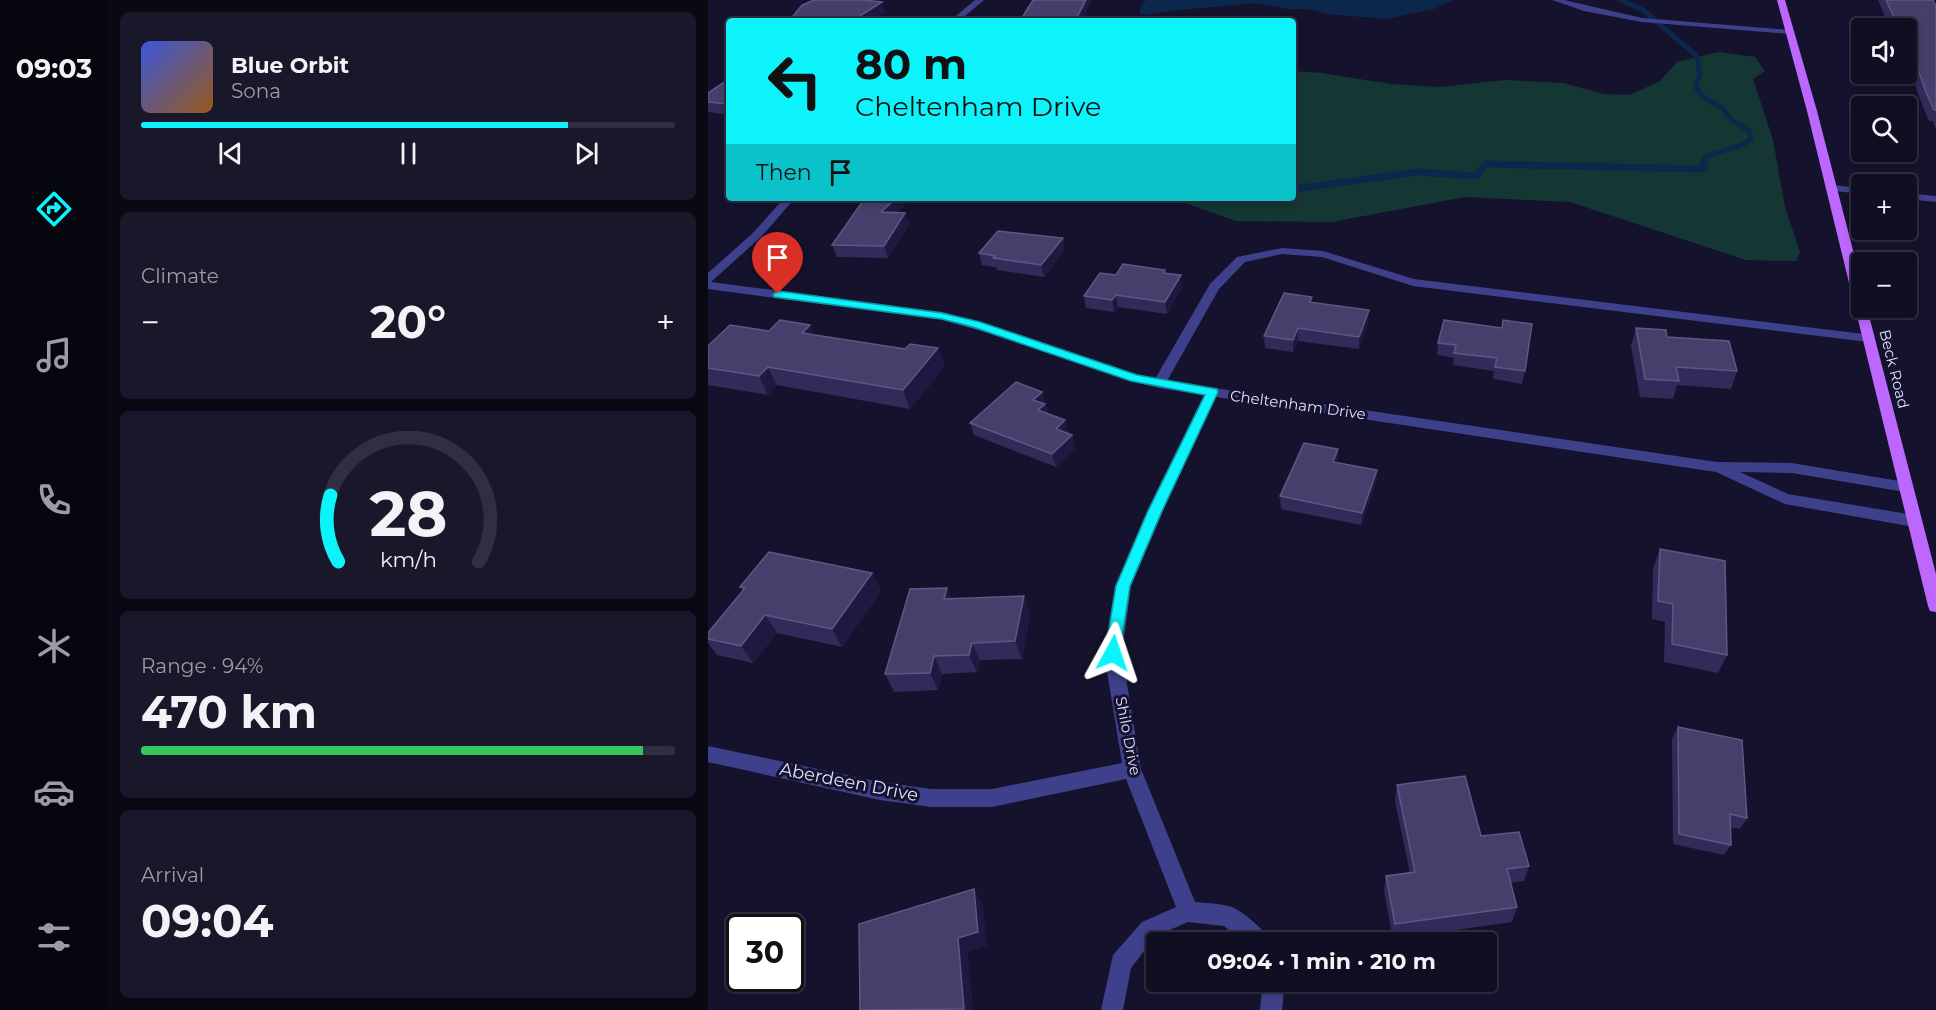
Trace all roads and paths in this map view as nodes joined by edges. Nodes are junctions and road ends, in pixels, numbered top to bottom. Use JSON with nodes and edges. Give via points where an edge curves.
{"nodes":[{"id":1,"x":980,"y":0,"type":"edge"},
{"id":2,"x":1556,"y":0,"type":"edge"},
{"id":3,"x":1781,"y":0,"type":"edge"},
{"id":4,"x":958,"y":18,"type":"edge"},
{"id":5,"x":1790,"y":32,"type":"junction"},
{"id":6,"x":1830,"y":188,"type":"junction"},
{"id":7,"x":1851,"y":190,"type":"edge"},
{"id":8,"x":1917,"y":197,"type":"edge"},
{"id":9,"x":1936,"y":199,"type":"edge"},
{"id":10,"x":787,"y":201,"type":"edge"},
{"id":11,"x":708,"y":279,"type":"edge"},
{"id":12,"x":708,"y":285,"type":"edge"},
{"id":13,"x":1868,"y":338,"type":"junction"},
{"id":14,"x":1159,"y":384,"type":"junction"},
{"id":15,"x":1212,"y":392,"type":"junction"},
{"id":16,"x":1717,"y":467,"type":"junction"},
{"id":17,"x":1905,"y":487,"type":"junction"},
{"id":18,"x":1914,"y":521,"type":"junction"},
{"id":19,"x":1936,"y":606,"type":"edge"},
{"id":20,"x":708,"y":754,"type":"edge"},
{"id":21,"x":1132,"y":769,"type":"junction"},
{"id":22,"x":1188,"y":912,"type":"junction"},
{"id":23,"x":1248,"y":932,"type":"edge"},
{"id":24,"x":1273,"y":992,"type":"edge"},
{"id":25,"x":1112,"y":1010,"type":"edge"},
{"id":26,"x":1271,"y":1010,"type":"edge"}],
"edges":[{"from":1,"to":4,"type":"street"},
{"from":2,"to":5,"type":"street","via":[[1584,10],[1639,20]]},
{"from":3,"to":5,"type":"main road","name":"Beck Road"},
{"from":5,"to":6,"type":"main road","name":"Beck Road"},
{"from":6,"to":7,"type":"street"},
{"from":6,"to":13,"type":"main road","name":"Beck Road"},
{"from":8,"to":9,"type":"street"},
{"from":10,"to":11,"type":"street"},
{"from":12,"to":14,"type":"street","name":"Cheltenham Drive","via":[[942,316]]},
{"from":13,"to":14,"type":"street","via":[[1413,282],[1323,254],[1282,251],[1241,259],[1214,287]]},
{"from":13,"to":17,"type":"main road","name":"Beck Road"},
{"from":14,"to":15,"type":"street","name":"Cheltenham Drive"},
{"from":15,"to":16,"type":"street","name":"Cheltenham Drive"},
{"from":15,"to":21,"type":"street","name":"Shilo Drive","via":[[1123,586],[1113,653]]},
{"from":16,"to":17,"type":"street","name":"Cheltenham Drive","via":[[1792,468]]},
{"from":16,"to":18,"type":"street","name":"Cheltenham Drive","via":[[1785,499]]},
{"from":17,"to":18,"type":"main road","name":"Beck Road"},
{"from":18,"to":19,"type":"main road","name":"Beck Road"},
{"from":20,"to":21,"type":"street","name":"Aberdeen Drive","via":[[880,791],[931,798],[992,798]]},
{"from":21,"to":22,"type":"street","name":"Shilo Drive"},
{"from":22,"to":23,"type":"street","via":[[1228,916]]},
{"from":22,"to":25,"type":"street","via":[[1149,929],[1121,963]]},
{"from":24,"to":26,"type":"street"}]}
